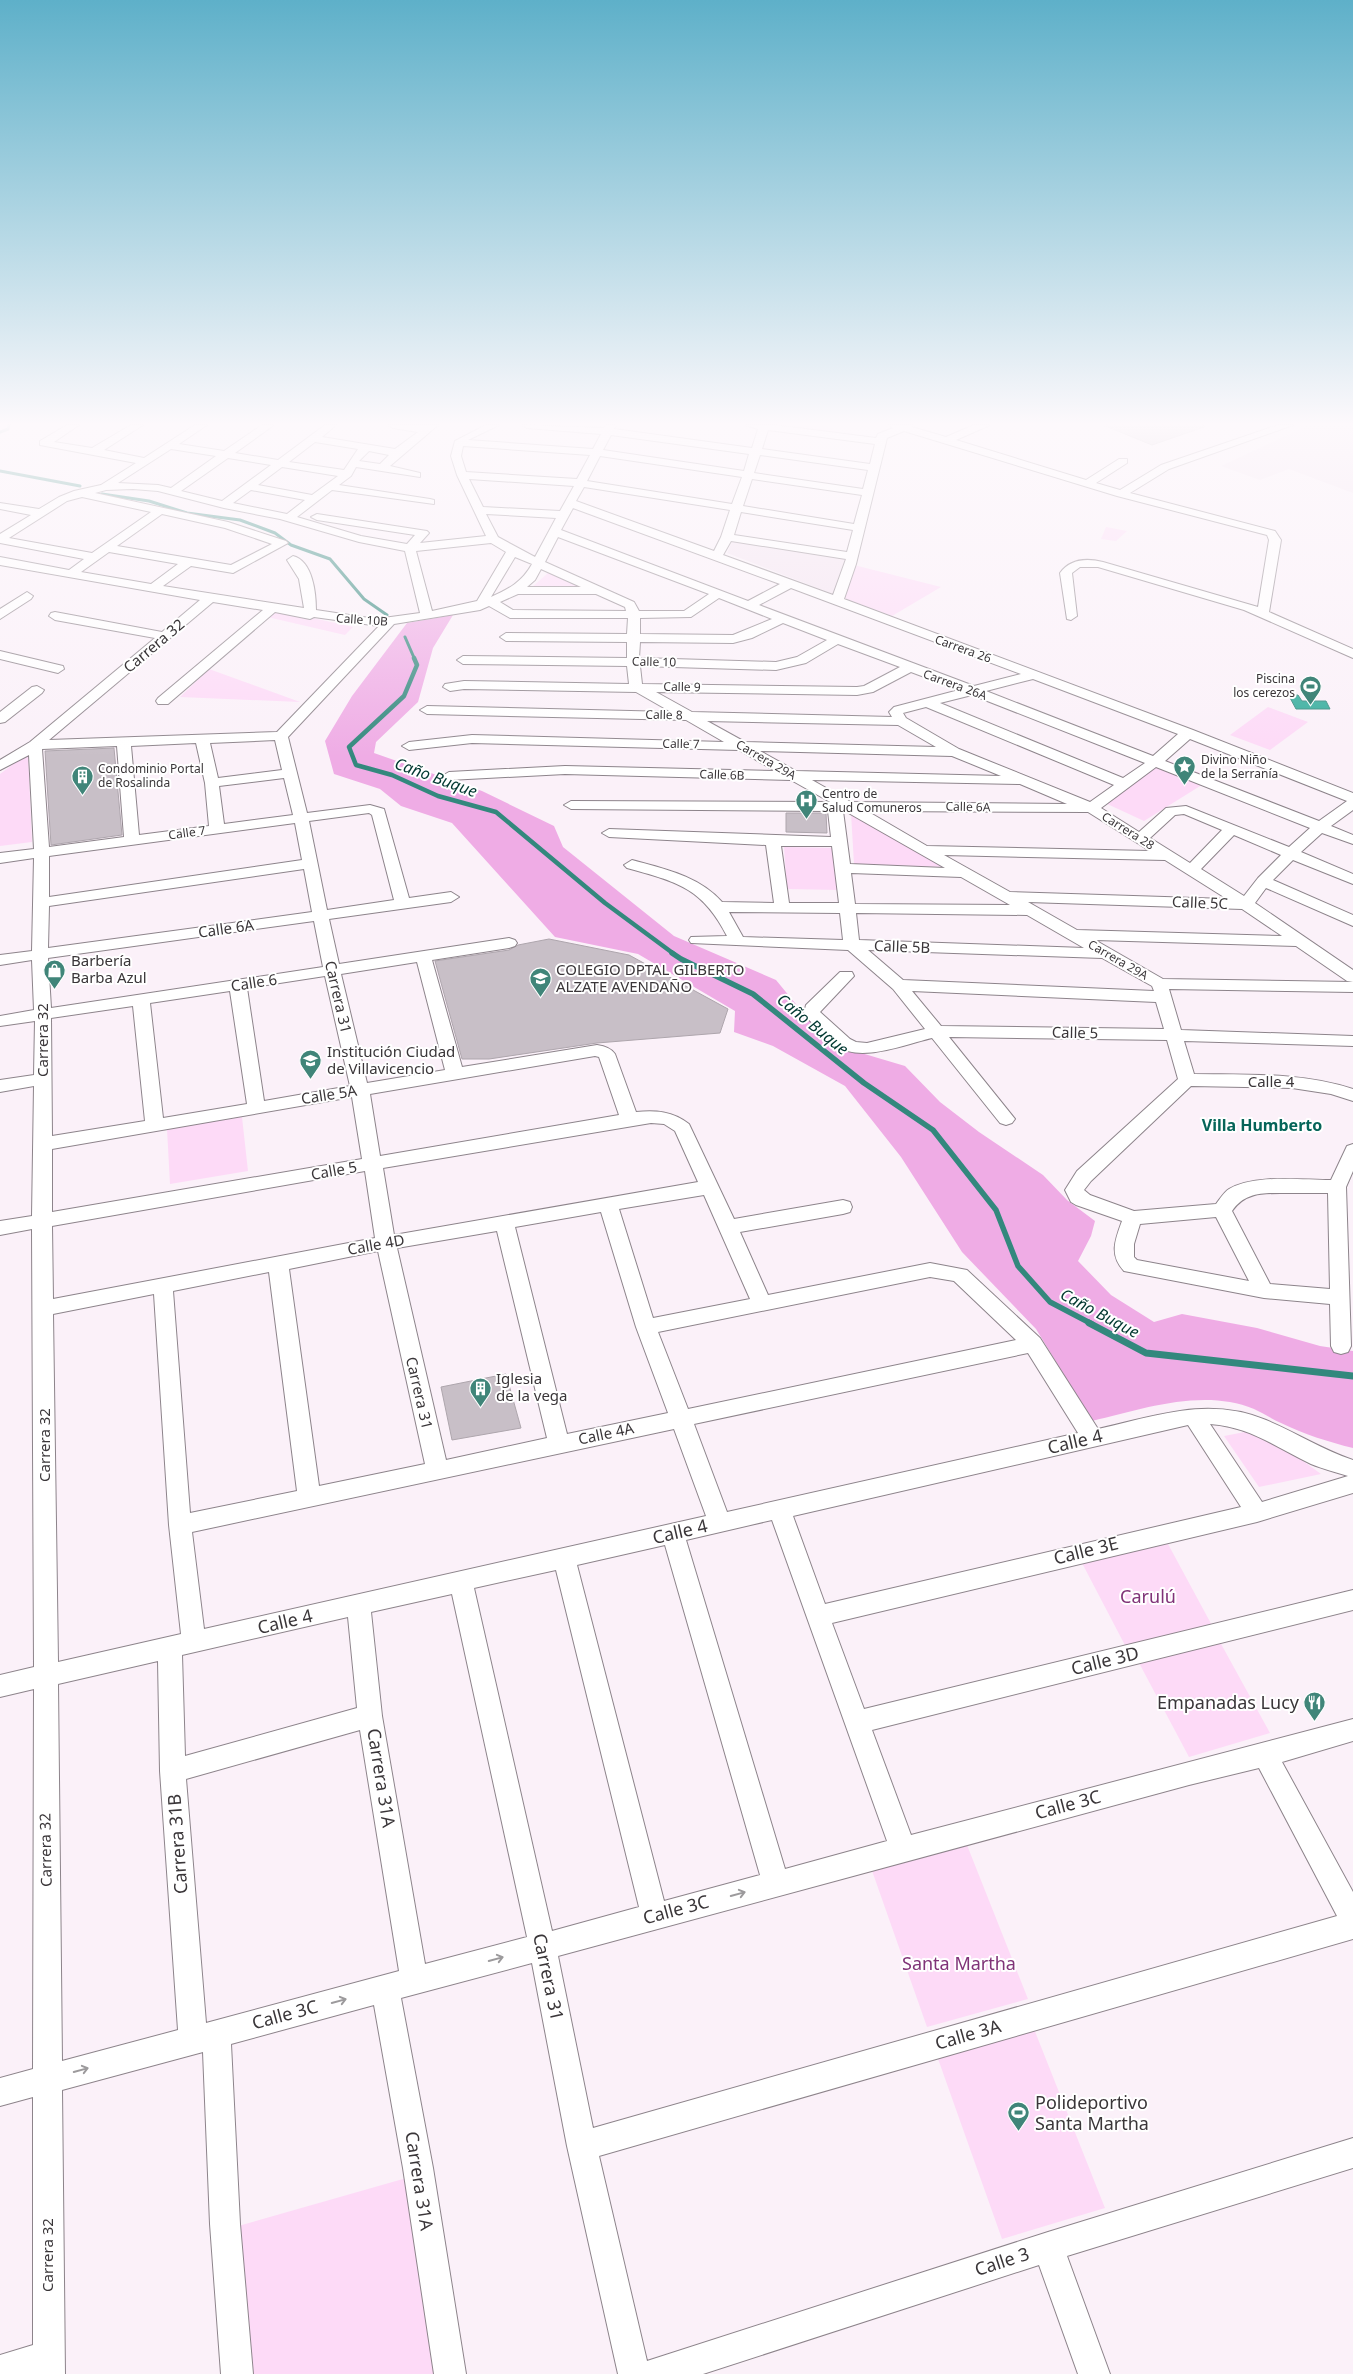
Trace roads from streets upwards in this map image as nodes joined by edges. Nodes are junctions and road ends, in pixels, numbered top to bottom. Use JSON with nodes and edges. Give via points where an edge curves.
{"nodes":[{"id":1,"x":124,"y":536,"type":"edge"},
{"id":2,"x":261,"y":536,"type":"edge"},
{"id":3,"x":350,"y":536,"type":"edge"},
{"id":4,"x":422,"y":536,"type":"edge"},
{"id":5,"x":491,"y":536,"type":"edge"},
{"id":6,"x":554,"y":536,"type":"edge"},
{"id":7,"x":566,"y":536,"type":"edge"},
{"id":8,"x":662,"y":536,"type":"edge"},
{"id":9,"x":856,"y":536,"type":"edge"},
{"id":10,"x":1273,"y":536,"type":"edge"},
{"id":11,"x":727,"y":537,"type":"joint"},
{"id":12,"x":493,"y":539,"type":"junction"},
{"id":13,"x":0,"y":540,"type":"edge"},
{"id":14,"x":106,"y":548,"type":"junction"},
{"id":15,"x":410,"y":548,"type":"junction"},
{"id":16,"x":512,"y":551,"type":"junction"},
{"id":17,"x":717,"y":556,"type":"junction"},
{"id":18,"x":852,"y":556,"type":"junction"},
{"id":19,"x":93,"y":557,"type":"junction"},
{"id":20,"x":294,"y":560,"type":"dead end"},
{"id":21,"x":6,"y":562,"type":"edge"},
{"id":22,"x":188,"y":562,"type":"junction"},
{"id":23,"x":540,"y":563,"type":"junction"},
{"id":24,"x":0,"y":572,"type":"edge"},
{"id":25,"x":70,"y":574,"type":"junction"},
{"id":26,"x":791,"y":583,"type":"junction"},
{"id":27,"x":153,"y":588,"type":"junction"},
{"id":28,"x":516,"y":590,"type":"junction"},
{"id":29,"x":601,"y":591,"type":"junction"},
{"id":30,"x":718,"y":594,"type":"junction"},
{"id":31,"x":27,"y":596,"type":"dead end"},
{"id":32,"x":210,"y":598,"type":"junction"},
{"id":33,"x":837,"y":601,"type":"junction"},
{"id":34,"x":486,"y":604,"type":"junction"},
{"id":35,"x":750,"y":605,"type":"junction"},
{"id":36,"x":272,"y":608,"type":"junction"},
{"id":37,"x":1263,"y":613,"type":"junction"},
{"id":38,"x":510,"y":614,"type":"junction"},
{"id":39,"x":0,"y":615,"type":"edge"},
{"id":40,"x":310,"y":615,"type":"junction"},
{"id":41,"x":634,"y":615,"type":"junction"},
{"id":42,"x":55,"y":616,"type":"dead end"},
{"id":43,"x":427,"y":616,"type":"junction"},
{"id":44,"x":1070,"y":616,"type":"dead end"},
{"id":45,"x":783,"y":618,"type":"junction"},
{"id":46,"x":389,"y":623,"type":"junction"},
{"id":47,"x":166,"y":636,"type":"junction"},
{"id":48,"x":506,"y":637,"type":"junction"},
{"id":49,"x":633,"y":638,"type":"junction"},
{"id":50,"x":838,"y":638,"type":"junction"},
{"id":51,"x":1353,"y":654,"type":"edge"},
{"id":52,"x":0,"y":655,"type":"edge"},
{"id":53,"x":500,"y":660,"type":"junction"},
{"id":54,"x":633,"y":662,"type":"junction"},
{"id":55,"x":909,"y":668,"type":"junction"},
{"id":56,"x":58,"y":669,"type":"dead end"},
{"id":57,"x":1033,"y":675,"type":"junction"},
{"id":58,"x":464,"y":685,"type":"junction"},
{"id":59,"x":636,"y":686,"type":"junction"},
{"id":60,"x":450,"y":687,"type":"dead end"},
{"id":61,"x":37,"y":690,"type":"dead end"},
{"id":62,"x":972,"y":691,"type":"junction"},
{"id":63,"x":163,"y":701,"type":"dead end"},
{"id":64,"x":928,"y":703,"type":"junction"},
{"id":65,"x":427,"y":710,"type":"dead end"},
{"id":66,"x":456,"y":711,"type":"junction"},
{"id":67,"x":686,"y":715,"type":"junction"},
{"id":68,"x":900,"y":716,"type":"junction"},
{"id":69,"x":0,"y":718,"type":"edge"},
{"id":70,"x":1188,"y":733,"type":"junction"},
{"id":71,"x":281,"y":736,"type":"junction"},
{"id":72,"x":202,"y":739,"type":"junction"},
{"id":73,"x":124,"y":742,"type":"junction"},
{"id":74,"x":35,"y":745,"type":"junction"},
{"id":75,"x":740,"y":745,"type":"junction"},
{"id":76,"x":409,"y":746,"type":"dead end"},
{"id":77,"x":954,"y":752,"type":"junction"},
{"id":78,"x":1155,"y":762,"type":"junction"},
{"id":79,"x":0,"y":766,"type":"edge"},
{"id":80,"x":289,"y":773,"type":"junction"},
{"id":81,"x":448,"y":776,"type":"dead end"},
{"id":82,"x":795,"y":777,"type":"junction"},
{"id":83,"x":1026,"y":781,"type":"junction"},
{"id":84,"x":212,"y":783,"type":"junction"},
{"id":85,"x":1125,"y":784,"type":"junction"},
{"id":86,"x":1353,"y":798,"type":"edge"},
{"id":87,"x":1353,"y":804,"type":"edge"},
{"id":88,"x":571,"y":805,"type":"dead end"},
{"id":89,"x":841,"y":806,"type":"junction"},
{"id":90,"x":1091,"y":808,"type":"junction"},
{"id":91,"x":301,"y":818,"type":"junction"},
{"id":92,"x":1318,"y":827,"type":"junction"},
{"id":93,"x":1232,"y":828,"type":"junction"},
{"id":94,"x":217,"y":829,"type":"junction"},
{"id":95,"x":609,"y":833,"type":"dead end"},
{"id":96,"x":1140,"y":839,"type":"junction"},
{"id":97,"x":132,"y":840,"type":"junction"},
{"id":98,"x":1353,"y":840,"type":"edge"},
{"id":99,"x":773,"y":841,"type":"junction"},
{"id":100,"x":841,"y":842,"type":"junction"},
{"id":101,"x":925,"y":850,"type":"junction"},
{"id":102,"x":42,"y":852,"type":"junction"},
{"id":103,"x":1289,"y":853,"type":"junction"},
{"id":104,"x":1166,"y":856,"type":"junction"},
{"id":105,"x":0,"y":858,"type":"edge"},
{"id":106,"x":309,"y":864,"type":"junction"},
{"id":107,"x":632,"y":865,"type":"dead end"},
{"id":108,"x":843,"y":868,"type":"junction"},
{"id":109,"x":1191,"y":871,"type":"junction"},
{"id":110,"x":964,"y":873,"type":"junction"},
{"id":111,"x":1353,"y":879,"type":"edge"},
{"id":112,"x":1263,"y":881,"type":"junction"},
{"id":113,"x":451,"y":897,"type":"dead end"},
{"id":114,"x":1006,"y":897,"type":"junction"},
{"id":115,"x":40,"y":903,"type":"junction"},
{"id":116,"x":404,"y":904,"type":"junction"},
{"id":117,"x":1246,"y":904,"type":"junction"},
{"id":118,"x":718,"y":907,"type":"junction"},
{"id":119,"x":782,"y":908,"type":"junction"},
{"id":120,"x":847,"y":908,"type":"junction"},
{"id":121,"x":1030,"y":910,"type":"junction"},
{"id":122,"x":320,"y":915,"type":"junction"},
{"id":123,"x":1353,"y":921,"type":"edge"},
{"id":124,"x":1073,"y":934,"type":"junction"},
{"id":125,"x":697,"y":940,"type":"dead end"},
{"id":126,"x":737,"y":941,"type":"junction"},
{"id":127,"x":1303,"y":941,"type":"junction"},
{"id":128,"x":508,"y":943,"type":"dead end"},
{"id":129,"x":852,"y":945,"type":"junction"},
{"id":130,"x":40,"y":954,"type":"junction"},
{"id":131,"x":1107,"y":954,"type":"junction"},
{"id":132,"x":423,"y":956,"type":"junction"},
{"id":133,"x":0,"y":960,"type":"edge"},
{"id":134,"x":332,"y":971,"type":"junction"},
{"id":135,"x":846,"y":976,"type":"dead end"},
{"id":136,"x":1353,"y":977,"type":"edge"},
{"id":137,"x":899,"y":985,"type":"junction"},
{"id":138,"x":238,"y":986,"type":"junction"},
{"id":139,"x":1353,"y":987,"type":"edge"},
{"id":140,"x":1162,"y":990,"type":"junction"},
{"id":141,"x":141,"y":1000,"type":"junction"},
{"id":142,"x":43,"y":1014,"type":"junction"},
{"id":143,"x":0,"y":1021,"type":"edge"},
{"id":144,"x":937,"y":1031,"type":"junction"},
{"id":145,"x":1174,"y":1035,"type":"junction"},
{"id":146,"x":1353,"y":1041,"type":"edge"},
{"id":147,"x":455,"y":1075,"type":"junction"},
{"id":148,"x":43,"y":1079,"type":"junction"},
{"id":149,"x":1187,"y":1080,"type":"junction"},
{"id":150,"x":0,"y":1086,"type":"edge"},
{"id":151,"x":360,"y":1090,"type":"junction"},
{"id":152,"x":1353,"y":1095,"type":"edge"},
{"id":153,"x":256,"y":1108,"type":"junction"},
{"id":154,"x":668,"y":1118,"type":"joint"},
{"id":155,"x":629,"y":1119,"type":"junction"},
{"id":156,"x":1006,"y":1119,"type":"dead end"},
{"id":157,"x":155,"y":1125,"type":"junction"},
{"id":158,"x":43,"y":1144,"type":"junction"},
{"id":159,"x":1353,"y":1150,"type":"edge"},
{"id":160,"x":373,"y":1164,"type":"junction"},
{"id":161,"x":710,"y":1187,"type":"junction"},
{"id":162,"x":1337,"y":1187,"type":"junction"},
{"id":163,"x":1074,"y":1190,"type":"joint"},
{"id":164,"x":608,"y":1204,"type":"junction"},
{"id":165,"x":844,"y":1207,"type":"dead end"},
{"id":166,"x":1222,"y":1210,"type":"junction"},
{"id":167,"x":1133,"y":1218,"type":"junction"},
{"id":168,"x":42,"y":1222,"type":"junction"},
{"id":169,"x":504,"y":1222,"type":"junction"},
{"id":170,"x":728,"y":1227,"type":"junction"},
{"id":171,"x":0,"y":1228,"type":"edge"},
{"id":172,"x":386,"y":1243,"type":"junction"},
{"id":173,"x":278,"y":1263,"type":"junction"},
{"id":174,"x":945,"y":1272,"type":"joint"},
{"id":175,"x":1344,"y":1285,"type":"edge"},
{"id":176,"x":163,"y":1286,"type":"junction"},
{"id":177,"x":1264,"y":1291,"type":"junction"},
{"id":178,"x":763,"y":1305,"type":"junction"},
{"id":179,"x":44,"y":1308,"type":"junction"},
{"id":180,"x":646,"y":1327,"type":"junction"},
{"id":181,"x":1033,"y":1344,"type":"junction"},
{"id":182,"x":1341,"y":1346,"type":"dead end"},
{"id":183,"x":1193,"y":1416,"type":"junction"},
{"id":184,"x":679,"y":1419,"type":"junction"},
{"id":185,"x":1092,"y":1438,"type":"junction"},
{"id":186,"x":559,"y":1444,"type":"junction"},
{"id":187,"x":1353,"y":1469,"type":"edge"},
{"id":188,"x":437,"y":1470,"type":"junction"},
{"id":189,"x":1353,"y":1484,"type":"edge"},
{"id":190,"x":309,"y":1497,"type":"junction"},
{"id":191,"x":779,"y":1509,"type":"junction"},
{"id":192,"x":1256,"y":1513,"type":"junction"},
{"id":193,"x":720,"y":1523,"type":"junction"},
{"id":194,"x":180,"y":1525,"type":"junction"},
{"id":195,"x":673,"y":1533,"type":"junction"},
{"id":196,"x":564,"y":1558,"type":"junction"},
{"id":197,"x":462,"y":1581,"type":"junction"},
{"id":198,"x":1353,"y":1600,"type":"edge"},
{"id":199,"x":358,"y":1605,"type":"junction"},
{"id":200,"x":818,"y":1616,"type":"junction"},
{"id":201,"x":182,"y":1645,"type":"junction"},
{"id":202,"x":44,"y":1676,"type":"junction"},
{"id":203,"x":0,"y":1686,"type":"edge"},
{"id":204,"x":370,"y":1716,"type":"junction"},
{"id":205,"x":857,"y":1722,"type":"junction"},
{"id":206,"x":1353,"y":1730,"type":"edge"},
{"id":207,"x":1265,"y":1755,"type":"junction"},
{"id":208,"x":173,"y":1771,"type":"junction"},
{"id":209,"x":903,"y":1849,"type":"junction"},
{"id":210,"x":776,"y":1883,"type":"junction"},
{"id":211,"x":655,"y":1916,"type":"junction"},
{"id":212,"x":1353,"y":1919,"type":"edge"},
{"id":213,"x":1353,"y":1925,"type":"edge"},
{"id":214,"x":542,"y":1946,"type":"junction"},
{"id":215,"x":414,"y":1980,"type":"junction"},
{"id":216,"x":385,"y":1988,"type":"junction"},
{"id":217,"x":204,"y":2037,"type":"junction"},
{"id":218,"x":48,"y":2079,"type":"junction"},
{"id":219,"x":0,"y":2092,"type":"edge"},
{"id":220,"x":582,"y":2146,"type":"junction"},
{"id":221,"x":1353,"y":2153,"type":"edge"},
{"id":222,"x":1048,"y":2247,"type":"junction"},
{"id":223,"x":48,"y":2366,"type":"edge"},
{"id":224,"x":0,"y":2371,"type":"edge"},
{"id":225,"x":237,"y":2374,"type":"edge"},
{"id":226,"x":450,"y":2374,"type":"edge"},
{"id":227,"x":634,"y":2374,"type":"edge"},
{"id":228,"x":653,"y":2374,"type":"edge"},
{"id":229,"x":1094,"y":2374,"type":"edge"}],
"edges":[{"from":1,"to":14,"type":"street"},
{"from":2,"to":22,"type":"street","via":[[282,542],[233,569]]},
{"from":3,"to":15,"type":"street"},
{"from":4,"to":15,"type":"street"},
{"from":5,"to":12,"type":"street"},
{"from":6,"to":23,"type":"street"},
{"from":7,"to":30,"type":"street","name":"Carrera 26A"},
{"from":8,"to":17,"type":"street","name":"Carrera 26"},
{"from":9,"to":18,"type":"street"},
{"from":10,"to":37,"type":"street","via":[[1275,540]]},
{"from":11,"to":17,"type":"street"},
{"from":11,"to":18,"type":"street"},
{"from":12,"to":15,"type":"street"},
{"from":12,"to":16,"type":"street"},
{"from":13,"to":19,"type":"street"},
{"from":14,"to":19,"type":"street"},
{"from":14,"to":22,"type":"street"},
{"from":15,"to":43,"type":"street"},
{"from":16,"to":23,"type":"street"},
{"from":16,"to":34,"type":"street"},
{"from":17,"to":26,"type":"street","name":"Carrera 26"},
{"from":18,"to":33,"type":"street"},
{"from":19,"to":25,"type":"street"},
{"from":20,"to":40,"type":"street","via":[[308,581]]},
{"from":21,"to":24,"type":"street"},
{"from":21,"to":25,"type":"street","name":"Calle 10B"},
{"from":22,"to":27,"type":"street"},
{"from":23,"to":28,"type":"street","via":[[531,577]]},
{"from":23,"to":29,"type":"street"},
{"from":25,"to":27,"type":"street","name":"Calle 10B"},
{"from":26,"to":33,"type":"street","name":"Carrera 26"},
{"from":26,"to":35,"type":"street"},
{"from":27,"to":32,"type":"street","name":"Calle 10B"},
{"from":28,"to":29,"type":"street"},
{"from":28,"to":34,"type":"street"},
{"from":29,"to":41,"type":"street","via":[[625,601]]},
{"from":30,"to":35,"type":"street","name":"Carrera 26A"},
{"from":30,"to":41,"type":"street","via":[[683,614]]},
{"from":31,"to":39,"type":"street"},
{"from":32,"to":36,"type":"street","name":"Calle 10B"},
{"from":32,"to":47,"type":"street","name":"Carrera 32"},
{"from":33,"to":57,"type":"street","name":"Carrera 26"},
{"from":34,"to":38,"type":"street"},
{"from":34,"to":43,"type":"street","name":"Calle 10B"},
{"from":35,"to":45,"type":"street","name":"Carrera 26A"},
{"from":36,"to":40,"type":"street","name":"Calle 10B"},
{"from":36,"to":63,"type":"street"},
{"from":37,"to":44,"type":"street","via":[[1088,563],[1076,564],[1066,573]]},
{"from":37,"to":51,"type":"street"},
{"from":38,"to":41,"type":"street"},
{"from":38,"to":48,"type":"street"},
{"from":40,"to":46,"type":"street","name":"Calle 10B"},
{"from":41,"to":49,"type":"street"},
{"from":42,"to":47,"type":"street"},
{"from":43,"to":46,"type":"street","name":"Calle 10B"},
{"from":45,"to":49,"type":"street","via":[[739,638]]},
{"from":45,"to":50,"type":"street","name":"Carrera 26A"},
{"from":46,"to":71,"type":"street"},
{"from":47,"to":74,"type":"street","name":"Carrera 32"},
{"from":48,"to":49,"type":"street"},
{"from":48,"to":53,"type":"street"},
{"from":49,"to":54,"type":"street"},
{"from":50,"to":54,"type":"street","name":"Calle 10","via":[[807,658],[787,665]]},
{"from":50,"to":55,"type":"street","name":"Carrera 26A"},
{"from":52,"to":56,"type":"street"},
{"from":53,"to":54,"type":"street","name":"Calle 10"},
{"from":53,"to":58,"type":"street","name":"Calle 10","via":[[467,661]]},
{"from":54,"to":59,"type":"street"},
{"from":55,"to":59,"type":"street","name":"Calle 9","via":[[868,689],[857,691]]},
{"from":55,"to":62,"type":"street","name":"Carrera 26A"},
{"from":57,"to":62,"type":"street","name":"Calle 8"},
{"from":57,"to":70,"type":"street","name":"Carrera 26"},
{"from":58,"to":59,"type":"street","name":"Calle 9"},
{"from":58,"to":60,"type":"street","name":"Calle 9"},
{"from":58,"to":66,"type":"street"},
{"from":59,"to":67,"type":"street","name":"Carrera 29A"},
{"from":61,"to":69,"type":"street"},
{"from":62,"to":64,"type":"street","name":"Calle 8"},
{"from":62,"to":78,"type":"street","name":"Carrera 26A"},
{"from":64,"to":68,"type":"street","name":"Calle 8"},
{"from":64,"to":85,"type":"street"},
{"from":65,"to":66,"type":"street","name":"Calle 8"},
{"from":66,"to":67,"type":"street","name":"Calle 8"},
{"from":67,"to":68,"type":"street","name":"Calle 8"},
{"from":67,"to":75,"type":"street","name":"Carrera 29A"},
{"from":68,"to":77,"type":"street","name":"Carrera 28"},
{"from":70,"to":78,"type":"street"},
{"from":70,"to":86,"type":"street","name":"Carrera 26"},
{"from":71,"to":72,"type":"street"},
{"from":71,"to":80,"type":"street","name":"Carrera 31"},
{"from":72,"to":73,"type":"street"},
{"from":72,"to":84,"type":"street"},
{"from":73,"to":74,"type":"street"},
{"from":73,"to":97,"type":"street"},
{"from":74,"to":79,"type":"street"},
{"from":74,"to":102,"type":"street","name":"Carrera 32"},
{"from":75,"to":76,"type":"street","name":"Calle 7","via":[[472,739]]},
{"from":75,"to":77,"type":"street","name":"Calle 7"},
{"from":75,"to":82,"type":"street","name":"Carrera 29A"},
{"from":77,"to":83,"type":"street","name":"Carrera 28"},
{"from":78,"to":85,"type":"street"},
{"from":78,"to":92,"type":"street","name":"Carrera 26A"},
{"from":80,"to":84,"type":"street"},
{"from":80,"to":91,"type":"street","name":"Carrera 31"},
{"from":81,"to":82,"type":"street","name":"Calle 6B","via":[[565,770]]},
{"from":82,"to":83,"type":"street","name":"Calle 6B"},
{"from":82,"to":89,"type":"street","name":"Carrera 29A"},
{"from":83,"to":90,"type":"street","name":"Carrera 28"},
{"from":84,"to":94,"type":"street"},
{"from":85,"to":90,"type":"street"},
{"from":87,"to":92,"type":"street","name":"Calle 5C"},
{"from":88,"to":89,"type":"street","name":"Calle 6A"},
{"from":89,"to":90,"type":"street","name":"Calle 6A"},
{"from":89,"to":100,"type":"street"},
{"from":89,"to":101,"type":"street","name":"Carrera 29A"},
{"from":90,"to":96,"type":"street","name":"Carrera 28"},
{"from":91,"to":94,"type":"street","name":"Calle 7"},
{"from":91,"to":106,"type":"street","name":"Carrera 31"},
{"from":91,"to":116,"type":"street","name":"Calle 7","via":[[366,808],[379,812]]},
{"from":92,"to":98,"type":"street","name":"Carrera 26A"},
{"from":92,"to":103,"type":"street","name":"Calle 5C"},
{"from":93,"to":96,"type":"street","via":[[1178,809],[1171,811]]},
{"from":93,"to":103,"type":"street"},
{"from":93,"to":109,"type":"street"},
{"from":94,"to":97,"type":"street","name":"Calle 7"},
{"from":95,"to":99,"type":"street"},
{"from":96,"to":104,"type":"street","name":"Carrera 28"},
{"from":97,"to":102,"type":"street","name":"Calle 7"},
{"from":99,"to":100,"type":"street"},
{"from":99,"to":119,"type":"street"},
{"from":100,"to":108,"type":"street"},
{"from":101,"to":104,"type":"street"},
{"from":101,"to":110,"type":"street","name":"Carrera 29A"},
{"from":102,"to":105,"type":"street","name":"Calle 7"},
{"from":102,"to":115,"type":"street","name":"Carrera 32"},
{"from":103,"to":111,"type":"street"},
{"from":103,"to":112,"type":"street","name":"Calle 5C"},
{"from":104,"to":109,"type":"street","name":"Carrera 28"},
{"from":106,"to":115,"type":"street"},
{"from":106,"to":122,"type":"street","name":"Carrera 31"},
{"from":107,"to":118,"type":"street","via":[[678,878],[702,891]]},
{"from":108,"to":110,"type":"street"},
{"from":108,"to":120,"type":"street"},
{"from":109,"to":117,"type":"street","name":"Carrera 28"},
{"from":110,"to":114,"type":"street","name":"Carrera 29A"},
{"from":112,"to":117,"type":"street","name":"Calle 5C"},
{"from":112,"to":123,"type":"street"},
{"from":113,"to":116,"type":"street","name":"Calle 6A"},
{"from":114,"to":117,"type":"street","name":"Calle 5C"},
{"from":114,"to":121,"type":"street","name":"Carrera 29A"},
{"from":115,"to":130,"type":"street","name":"Carrera 32"},
{"from":116,"to":122,"type":"street","name":"Calle 6A"},
{"from":117,"to":127,"type":"street","name":"Carrera 28"},
{"from":118,"to":119,"type":"street"},
{"from":118,"to":126,"type":"street"},
{"from":119,"to":120,"type":"street"},
{"from":120,"to":121,"type":"street"},
{"from":120,"to":129,"type":"street"},
{"from":121,"to":124,"type":"street","name":"Carrera 29A"},
{"from":122,"to":130,"type":"street","name":"Calle 6A"},
{"from":122,"to":134,"type":"street","name":"Carrera 31"},
{"from":124,"to":127,"type":"street"},
{"from":124,"to":131,"type":"street","name":"Carrera 29A"},
{"from":125,"to":126,"type":"street","name":"Calle 5B"},
{"from":126,"to":129,"type":"street","name":"Calle 5B"},
{"from":127,"to":136,"type":"street","name":"Carrera 28"},
{"from":128,"to":132,"type":"street","name":"Calle 6"},
{"from":129,"to":131,"type":"street","name":"Calle 5B"},
{"from":129,"to":137,"type":"street"},
{"from":130,"to":133,"type":"street","name":"Calle 6A"},
{"from":130,"to":142,"type":"street","name":"Carrera 32"},
{"from":131,"to":140,"type":"street","name":"Carrera 29A"},
{"from":132,"to":134,"type":"street","name":"Calle 6"},
{"from":132,"to":147,"type":"street"},
{"from":134,"to":138,"type":"street","name":"Calle 6"},
{"from":134,"to":151,"type":"street","name":"Carrera 31"},
{"from":135,"to":144,"type":"street","name":"Calle 5","via":[[812,1008],[812,1013],[844,1044],[866,1048]]},
{"from":137,"to":140,"type":"street"},
{"from":137,"to":144,"type":"street"},
{"from":138,"to":141,"type":"street","name":"Calle 6"},
{"from":138,"to":153,"type":"street"},
{"from":139,"to":140,"type":"street"},
{"from":140,"to":145,"type":"street"},
{"from":141,"to":142,"type":"street","name":"Calle 6"},
{"from":141,"to":157,"type":"street"},
{"from":142,"to":143,"type":"street","name":"Calle 6"},
{"from":142,"to":148,"type":"street","name":"Carrera 32"},
{"from":144,"to":145,"type":"street","name":"Calle 5"},
{"from":144,"to":156,"type":"street"},
{"from":145,"to":146,"type":"street","name":"Calle 5"},
{"from":145,"to":149,"type":"street"},
{"from":147,"to":151,"type":"street","name":"Calle 5A"},
{"from":147,"to":155,"type":"street","name":"Calle 5A","via":[[604,1051]]},
{"from":148,"to":150,"type":"street"},
{"from":148,"to":158,"type":"street","name":"Carrera 32"},
{"from":149,"to":152,"type":"street","name":"Calle 4","via":[[1302,1082],[1325,1085]]},
{"from":149,"to":163,"type":"street","via":[[1084,1176]]},
{"from":151,"to":153,"type":"street","name":"Calle 5A"},
{"from":151,"to":160,"type":"street","name":"Carrera 31"},
{"from":153,"to":157,"type":"street","name":"Calle 5A"},
{"from":154,"to":155,"type":"street","name":"Calle 5"},
{"from":154,"to":161,"type":"street","via":[[683,1128]]},
{"from":155,"to":160,"type":"street","name":"Calle 5"},
{"from":157,"to":158,"type":"street","name":"Calle 5A"},
{"from":158,"to":168,"type":"street","name":"Carrera 32"},
{"from":159,"to":162,"type":"street"},
{"from":160,"to":168,"type":"street","name":"Calle 5"},
{"from":160,"to":172,"type":"street","name":"Carrera 31"},
{"from":161,"to":164,"type":"street","name":"Calle 4D"},
{"from":161,"to":170,"type":"street"},
{"from":162,"to":166,"type":"street","via":[[1245,1190],[1234,1195]]},
{"from":162,"to":175,"type":"street"},
{"from":163,"to":167,"type":"street","via":[[1083,1200]]},
{"from":164,"to":169,"type":"street","name":"Calle 4D"},
{"from":164,"to":180,"type":"street"},
{"from":165,"to":170,"type":"street"},
{"from":166,"to":167,"type":"street"},
{"from":166,"to":177,"type":"street"},
{"from":167,"to":177,"type":"street","via":[[1122,1254],[1124,1261],[1131,1266]]},
{"from":168,"to":171,"type":"street","name":"Calle 5"},
{"from":168,"to":179,"type":"street","name":"Carrera 32"},
{"from":169,"to":172,"type":"street","name":"Calle 4D"},
{"from":169,"to":186,"type":"street"},
{"from":170,"to":178,"type":"street"},
{"from":172,"to":173,"type":"street","name":"Calle 4D"},
{"from":172,"to":188,"type":"street","name":"Carrera 31"},
{"from":173,"to":176,"type":"street","name":"Calle 4D"},
{"from":173,"to":190,"type":"street"},
{"from":174,"to":178,"type":"street","via":[[930,1270]]},
{"from":174,"to":181,"type":"street","via":[[960,1275]]},
{"from":175,"to":177,"type":"street"},
{"from":175,"to":182,"type":"street"},
{"from":176,"to":179,"type":"street","name":"Calle 4D"},
{"from":176,"to":194,"type":"street","name":"Carrera 31B"},
{"from":178,"to":180,"type":"street"},
{"from":179,"to":202,"type":"street","name":"Carrera 32"},
{"from":180,"to":184,"type":"street"},
{"from":181,"to":184,"type":"street","name":"Calle 4A"},
{"from":181,"to":185,"type":"street"},
{"from":183,"to":185,"type":"street","name":"Calle 4"},
{"from":183,"to":187,"type":"street","name":"Calle 4","via":[[1218,1415],[1248,1421],[1323,1459]]},
{"from":183,"to":192,"type":"street"},
{"from":184,"to":186,"type":"street","name":"Calle 4A"},
{"from":184,"to":193,"type":"street"},
{"from":185,"to":191,"type":"street","name":"Calle 4"},
{"from":186,"to":188,"type":"street","name":"Calle 4A"},
{"from":188,"to":190,"type":"street","name":"Calle 4A"},
{"from":189,"to":192,"type":"street","name":"Calle 3E"},
{"from":190,"to":194,"type":"street","name":"Calle 4A"},
{"from":191,"to":193,"type":"street","name":"Calle 4"},
{"from":191,"to":200,"type":"street"},
{"from":192,"to":200,"type":"street","name":"Calle 3E"},
{"from":193,"to":195,"type":"street","name":"Calle 4"},
{"from":194,"to":201,"type":"street","name":"Carrera 31B"},
{"from":195,"to":196,"type":"street","name":"Calle 4"},
{"from":195,"to":210,"type":"street"},
{"from":196,"to":197,"type":"street","name":"Calle 4"},
{"from":196,"to":211,"type":"street"},
{"from":197,"to":199,"type":"street","name":"Calle 4"},
{"from":197,"to":214,"type":"street","name":"Carrera 31"},
{"from":198,"to":205,"type":"street","name":"Calle 3D"},
{"from":199,"to":201,"type":"street","name":"Calle 4"},
{"from":199,"to":204,"type":"street","name":"Carrera 31A"},
{"from":200,"to":205,"type":"street"},
{"from":201,"to":202,"type":"street","name":"Calle 4"},
{"from":201,"to":208,"type":"street","name":"Carrera 31B"},
{"from":202,"to":203,"type":"street","name":"Calle 4"},
{"from":202,"to":218,"type":"street","name":"Carrera 32"},
{"from":204,"to":208,"type":"street"},
{"from":204,"to":215,"type":"street","name":"Carrera 31A"},
{"from":205,"to":209,"type":"street"},
{"from":206,"to":207,"type":"street","name":"Calle 3C"},
{"from":207,"to":209,"type":"street","name":"Calle 3C"},
{"from":207,"to":212,"type":"street"},
{"from":208,"to":217,"type":"street","name":"Carrera 31B"},
{"from":209,"to":210,"type":"street","name":"Calle 3C"},
{"from":211,"to":210,"type":"street","name":"Calle 3C","one_way":true},
{"from":211,"to":214,"type":"street","name":"Calle 3C"},
{"from":213,"to":220,"type":"street","name":"Calle 3A"},
{"from":215,"to":214,"type":"street","name":"Calle 3C","one_way":true},
{"from":214,"to":220,"type":"street","name":"Carrera 31"},
{"from":215,"to":216,"type":"street","name":"Calle 3C"},
{"from":217,"to":216,"type":"street","name":"Calle 3C","one_way":true},
{"from":216,"to":226,"type":"street","name":"Carrera 31A","via":[[418,2168]]},
{"from":218,"to":217,"type":"street","name":"Calle 3C","one_way":true},
{"from":217,"to":225,"type":"street","name":"Carrera 31B","via":[[225,2224]]},
{"from":218,"to":219,"type":"street","name":"Calle 3C"},
{"from":218,"to":223,"type":"street","name":"Carrera 32"},
{"from":220,"to":227,"type":"street","name":"Carrera 31"},
{"from":221,"to":222,"type":"street","name":"Calle 3"},
{"from":222,"to":228,"type":"street","name":"Calle 3"},
{"from":222,"to":229,"type":"street"},
{"from":223,"to":224,"type":"street"}]}
